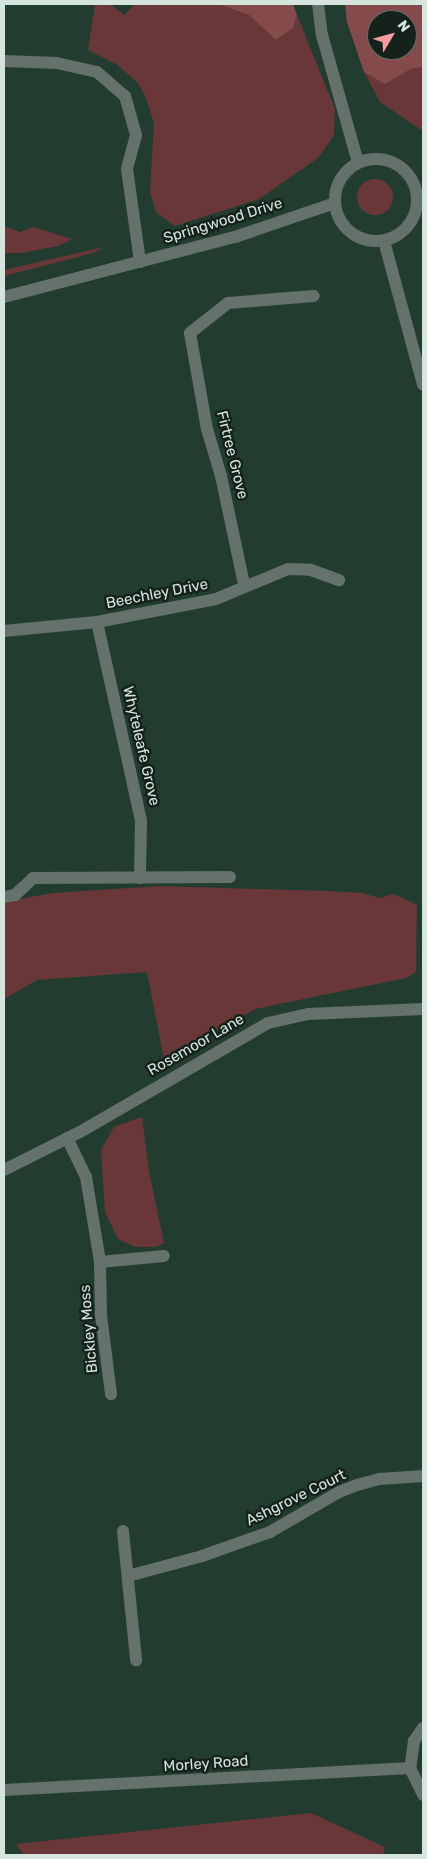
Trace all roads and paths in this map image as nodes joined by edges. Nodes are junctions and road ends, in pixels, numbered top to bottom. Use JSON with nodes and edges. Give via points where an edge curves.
{"nodes":[{"id":1,"x":318,"y":4,"type":"edge"},
{"id":2,"x":4,"y":61,"type":"edge"},
{"id":3,"x":358,"y":162,"type":"junction"},
{"id":4,"x":419,"y":186,"type":"edge"},
{"id":5,"x":335,"y":202,"type":"junction"},
{"id":6,"x":384,"y":241,"type":"junction"},
{"id":7,"x":140,"y":262,"type":"junction"},
{"id":8,"x":314,"y":296,"type":"dead end"},
{"id":9,"x":4,"y":297,"type":"edge"},
{"id":10,"x":423,"y":385,"type":"edge"},
{"id":11,"x":339,"y":580,"type":"dead end"},
{"id":12,"x":244,"y":584,"type":"junction"},
{"id":13,"x":97,"y":622,"type":"junction"},
{"id":14,"x":4,"y":631,"type":"edge"},
{"id":15,"x":230,"y":877,"type":"dead end"},
{"id":16,"x":140,"y":878,"type":"junction"},
{"id":17,"x":4,"y":897,"type":"edge"},
{"id":18,"x":423,"y":1009,"type":"edge"},
{"id":19,"x":67,"y":1138,"type":"junction"},
{"id":20,"x":4,"y":1170,"type":"edge"},
{"id":21,"x":164,"y":1256,"type":"dead end"},
{"id":22,"x":100,"y":1262,"type":"junction"},
{"id":23,"x":111,"y":1394,"type":"dead end"},
{"id":24,"x":423,"y":1476,"type":"edge"},
{"id":25,"x":123,"y":1530,"type":"dead end"},
{"id":26,"x":128,"y":1576,"type":"junction"},
{"id":27,"x":136,"y":1660,"type":"dead end"},
{"id":28,"x":423,"y":1728,"type":"edge"},
{"id":29,"x":410,"y":1768,"type":"junction"},
{"id":30,"x":4,"y":1790,"type":"edge"},
{"id":31,"x":423,"y":1795,"type":"edge"}],
"edges":[{"from":1,"to":3,"type":"street","via":[[322,35]]},
{"from":2,"to":7,"type":"street","via":[[57,63],[97,72],[125,96],[136,136],[127,169]]},
{"from":3,"to":4,"type":"street","via":[[372,158],[386,160],[400,167]]},
{"from":3,"to":5,"type":"street","via":[[339,180]]},
{"from":4,"to":6,"type":"street","via":[[418,200],[408,227]]},
{"from":5,"to":6,"type":"street","via":[[338,216],[347,229],[358,237]]},
{"from":5,"to":7,"type":"street","name":"Springwood Drive","via":[[235,237]]},
{"from":6,"to":10,"type":"street"},
{"from":7,"to":9,"type":"street","name":"Springwood Drive"},
{"from":8,"to":12,"type":"street","name":"Firtree Grove","via":[[228,303],[190,333],[207,429],[221,476]]},
{"from":11,"to":12,"type":"street","name":"Beechley Drive","via":[[311,570],[288,568]]},
{"from":12,"to":13,"type":"street","name":"Beechley Drive","via":[[216,599]]},
{"from":13,"to":14,"type":"street","name":"Beechley Drive"},
{"from":13,"to":16,"type":"street","name":"Whyteleafe Grove","via":[[141,820]]},
{"from":15,"to":16,"type":"street"},
{"from":16,"to":17,"type":"street","via":[[33,878],[15,895]]},
{"from":18,"to":19,"type":"street","name":"Rosemoor Lane","via":[[308,1014],[268,1023]]},
{"from":19,"to":20,"type":"street","name":"Rosemoor Lane"},
{"from":19,"to":22,"type":"street","name":"Bickley Moss","via":[[86,1177]]},
{"from":21,"to":22,"type":"street"},
{"from":22,"to":23,"type":"street","name":"Bickley Moss","via":[[101,1315]]},
{"from":24,"to":26,"type":"street","name":"Ashgrove Court","via":[[380,1479],[357,1486],[340,1492],[270,1532],[202,1556]]},
{"from":25,"to":26,"type":"street"},
{"from":26,"to":27,"type":"street"},
{"from":28,"to":29,"type":"street","via":[[414,1741]]},
{"from":29,"to":30,"type":"street","name":"Morley Road"},
{"from":29,"to":31,"type":"street"}]}
